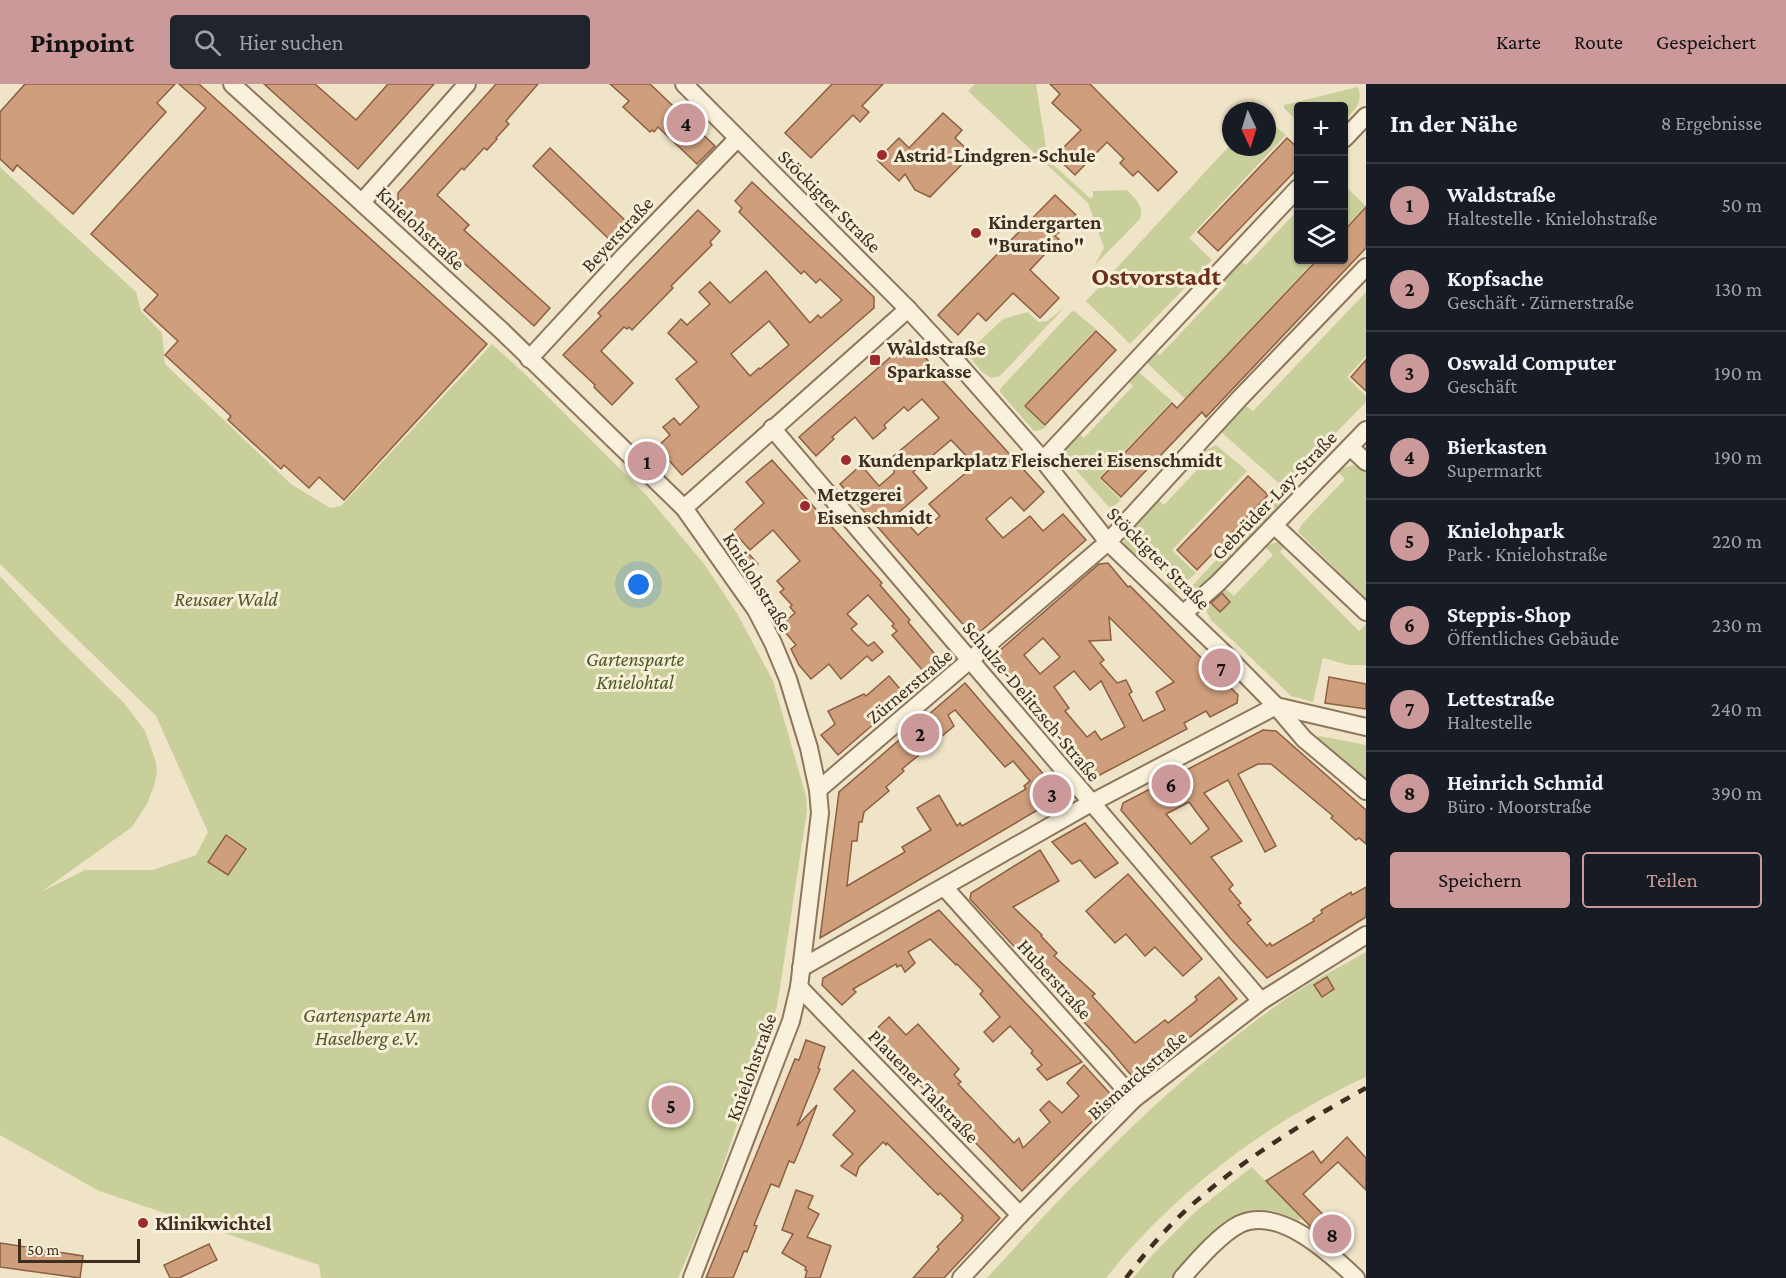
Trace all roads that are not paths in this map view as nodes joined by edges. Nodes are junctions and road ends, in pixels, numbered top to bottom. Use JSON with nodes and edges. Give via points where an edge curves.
{"nodes":[{"id":1,"x":232,"y":84,"type":"edge"},
{"id":2,"x":467,"y":84,"type":"edge"},
{"id":3,"x":684,"y":84,"type":"edge"},
{"id":4,"x":1366,"y":116,"type":"edge"},
{"id":5,"x":1348,"y":135,"type":"edge"},
{"id":6,"x":737,"y":139,"type":"junction"},
{"id":7,"x":1294,"y":193,"type":"edge"},
{"id":8,"x":362,"y":202,"type":"junction"},
{"id":9,"x":1366,"y":267,"type":"edge"},
{"id":10,"x":908,"y":309,"type":"junction"},
{"id":11,"x":529,"y":359,"type":"junction"},
{"id":12,"x":772,"y":428,"type":"junction"},
{"id":13,"x":1366,"y":430,"type":"edge"},
{"id":14,"x":1350,"y":447,"type":"junction"},
{"id":15,"x":1043,"y":460,"type":"junction"},
{"id":16,"x":1366,"y":462,"type":"edge"},
{"id":17,"x":684,"y":508,"type":"junction"},
{"id":18,"x":1275,"y":526,"type":"junction"},
{"id":19,"x":1108,"y":542,"type":"junction"},
{"id":20,"x":1366,"y":612,"type":"edge"},
{"id":21,"x":1184,"y":613,"type":"junction"},
{"id":22,"x":970,"y":661,"type":"junction"},
{"id":23,"x":1275,"y":706,"type":"junction"},
{"id":24,"x":1366,"y":727,"type":"edge"},
{"id":25,"x":818,"y":790,"type":"junction"},
{"id":26,"x":1366,"y":791,"type":"edge"},
{"id":27,"x":1091,"y":803,"type":"junction"},
{"id":28,"x":944,"y":887,"type":"junction"},
{"id":29,"x":1366,"y":935,"type":"edge"},
{"id":30,"x":801,"y":968,"type":"junction"},
{"id":31,"x":799,"y":987,"type":"junction"},
{"id":32,"x":1261,"y":1001,"type":"junction"},
{"id":33,"x":1134,"y":1099,"type":"junction"},
{"id":34,"x":1020,"y":1215,"type":"junction"},
{"id":35,"x":692,"y":1278,"type":"edge"},
{"id":36,"x":961,"y":1278,"type":"edge"},
{"id":37,"x":1182,"y":1278,"type":"edge"},
{"id":38,"x":1356,"y":1278,"type":"edge"}],
"edges":[{"from":1,"to":8,"type":"street","name":"Knielohstraße"},
{"from":2,"to":8,"type":"street"},
{"from":3,"to":6,"type":"street","name":"Stöckigter Straße"},
{"from":4,"to":5,"type":"street"},
{"from":6,"to":10,"type":"street","name":"Stöckigter Straße"},
{"from":6,"to":11,"type":"street","name":"Beyerstraße"},
{"from":7,"to":15,"type":"street"},
{"from":8,"to":11,"type":"street","name":"Knielohstraße"},
{"from":9,"to":19,"type":"street","name":"Zürnerstraße"},
{"from":10,"to":12,"type":"street"},
{"from":10,"to":15,"type":"street","name":"Stöckigter Straße"},
{"from":11,"to":17,"type":"street","name":"Knielohstraße"},
{"from":12,"to":17,"type":"street"},
{"from":12,"to":22,"type":"street","name":"Schulze-Delitzsch-Straße"},
{"from":13,"to":14,"type":"street","name":"Gebrüder-Lay-Straße"},
{"from":14,"to":16,"type":"street"},
{"from":14,"to":18,"type":"street","name":"Gebrüder-Lay-Straße"},
{"from":15,"to":19,"type":"street","name":"Stöckigter Straße"},
{"from":17,"to":25,"type":"street","name":"Knielohstraße","via":[[751,602],[773,643],[788,679]]},
{"from":18,"to":20,"type":"street"},
{"from":18,"to":21,"type":"street","name":"Gebrüder-Lay-Straße"},
{"from":19,"to":21,"type":"street","name":"Stöckigter Straße"},
{"from":19,"to":22,"type":"street","name":"Zürnerstraße"},
{"from":21,"to":23,"type":"street","name":"Stöckigter Straße"},
{"from":22,"to":25,"type":"street","name":"Zürnerstraße"},
{"from":22,"to":27,"type":"street","name":"Schulze-Delitzsch-Straße"},
{"from":23,"to":24,"type":"street"},
{"from":23,"to":26,"type":"street","name":"Stöckigter Straße","via":[[1304,740]]},
{"from":23,"to":27,"type":"street"},
{"from":25,"to":30,"type":"street","name":"Knielohstraße","via":[[820,813]]},
{"from":27,"to":28,"type":"street"},
{"from":27,"to":32,"type":"street","name":"Schulze-Delitzsch-Straße"},
{"from":28,"to":30,"type":"street"},
{"from":28,"to":33,"type":"street","name":"Huberstraße"},
{"from":29,"to":32,"type":"street","name":"Bismarckstraße"},
{"from":30,"to":31,"type":"street","name":"Knielohstraße"},
{"from":31,"to":34,"type":"street","name":"Plauener Talstraße"},
{"from":31,"to":35,"type":"street","name":"Knielohstraße","via":[[791,1021]]},
{"from":32,"to":33,"type":"street","name":"Bismarckstraße"},
{"from":33,"to":34,"type":"street","name":"Bismarckstraße"},
{"from":34,"to":36,"type":"street","name":"Bismarckstraße"},
{"from":37,"to":38,"type":"street","via":[[1226,1234],[1259,1219],[1288,1226]]}]}
